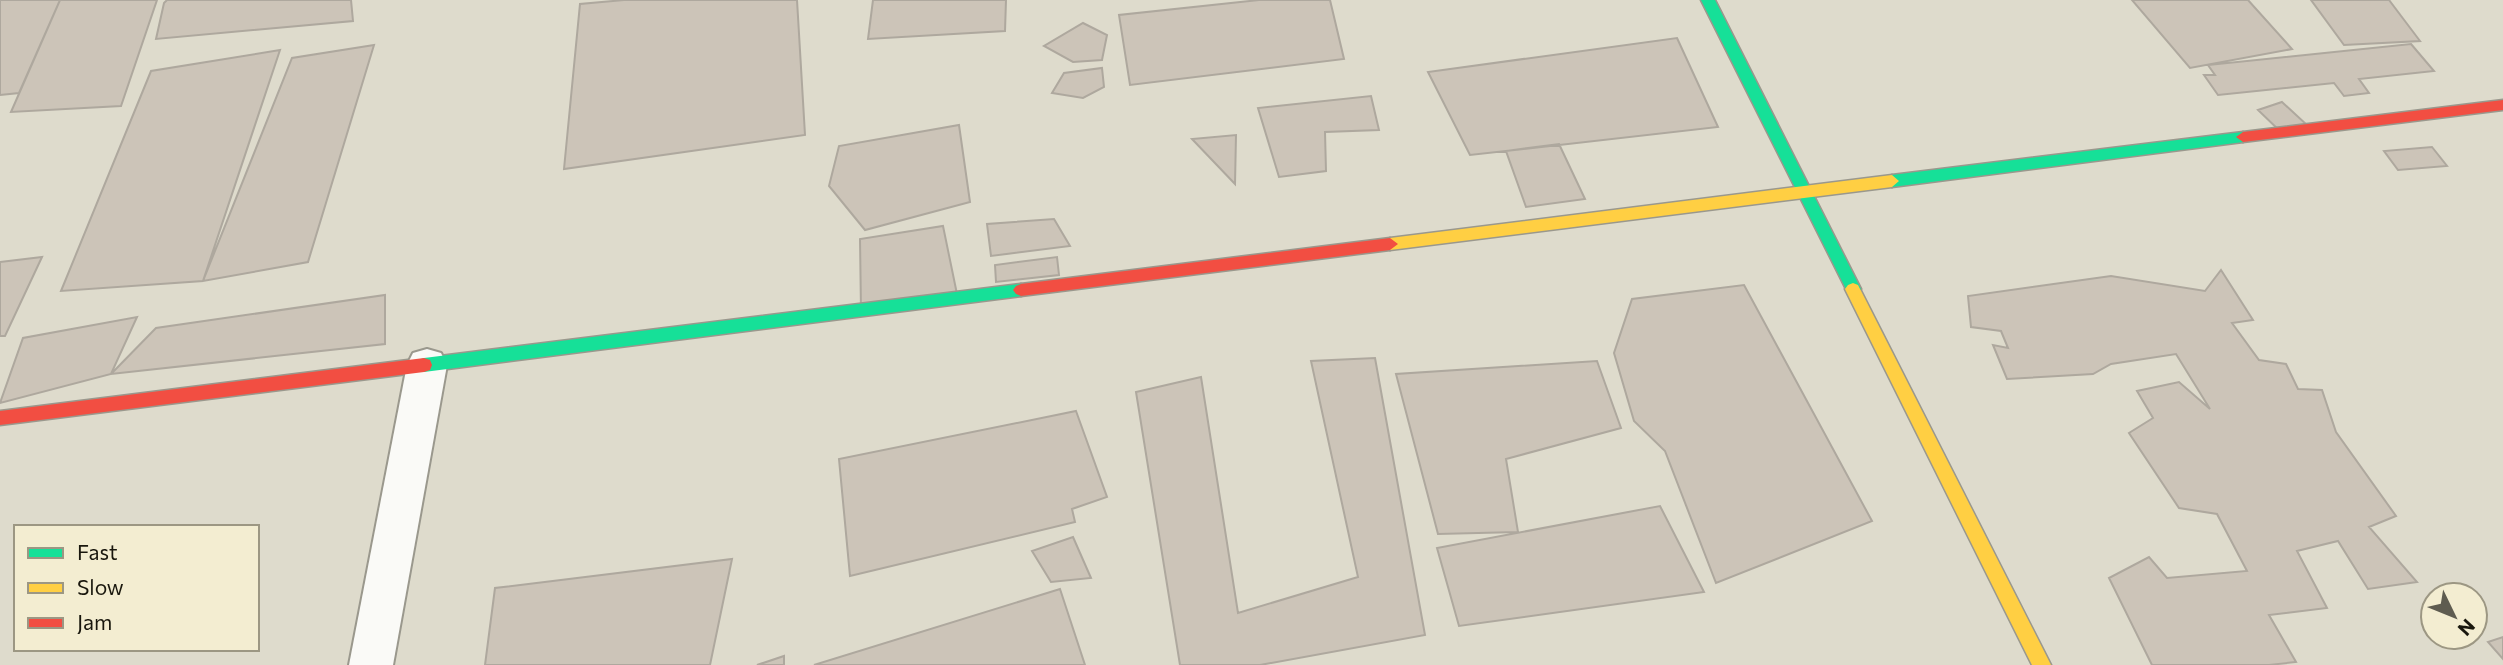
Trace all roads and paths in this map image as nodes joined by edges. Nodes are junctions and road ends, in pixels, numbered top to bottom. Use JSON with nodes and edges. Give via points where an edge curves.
{"nodes":[{"id":1,"x":1708,"y":0,"type":"edge"},
{"id":2,"x":2503,"y":105,"type":"edge"},
{"id":3,"x":1805,"y":192,"type":"junction"},
{"id":4,"x":426,"y":365,"type":"junction"},
{"id":5,"x":0,"y":418,"type":"edge"},
{"id":6,"x":371,"y":665,"type":"edge"},
{"id":7,"x":2042,"y":665,"type":"edge"}],
"edges":[{"from":1,"to":3,"type":"street"},
{"from":2,"to":3,"type":"street"},
{"from":3,"to":4,"type":"street"},
{"from":3,"to":7,"type":"street"},
{"from":4,"to":5,"type":"street"},
{"from":4,"to":6,"type":"street"}]}
